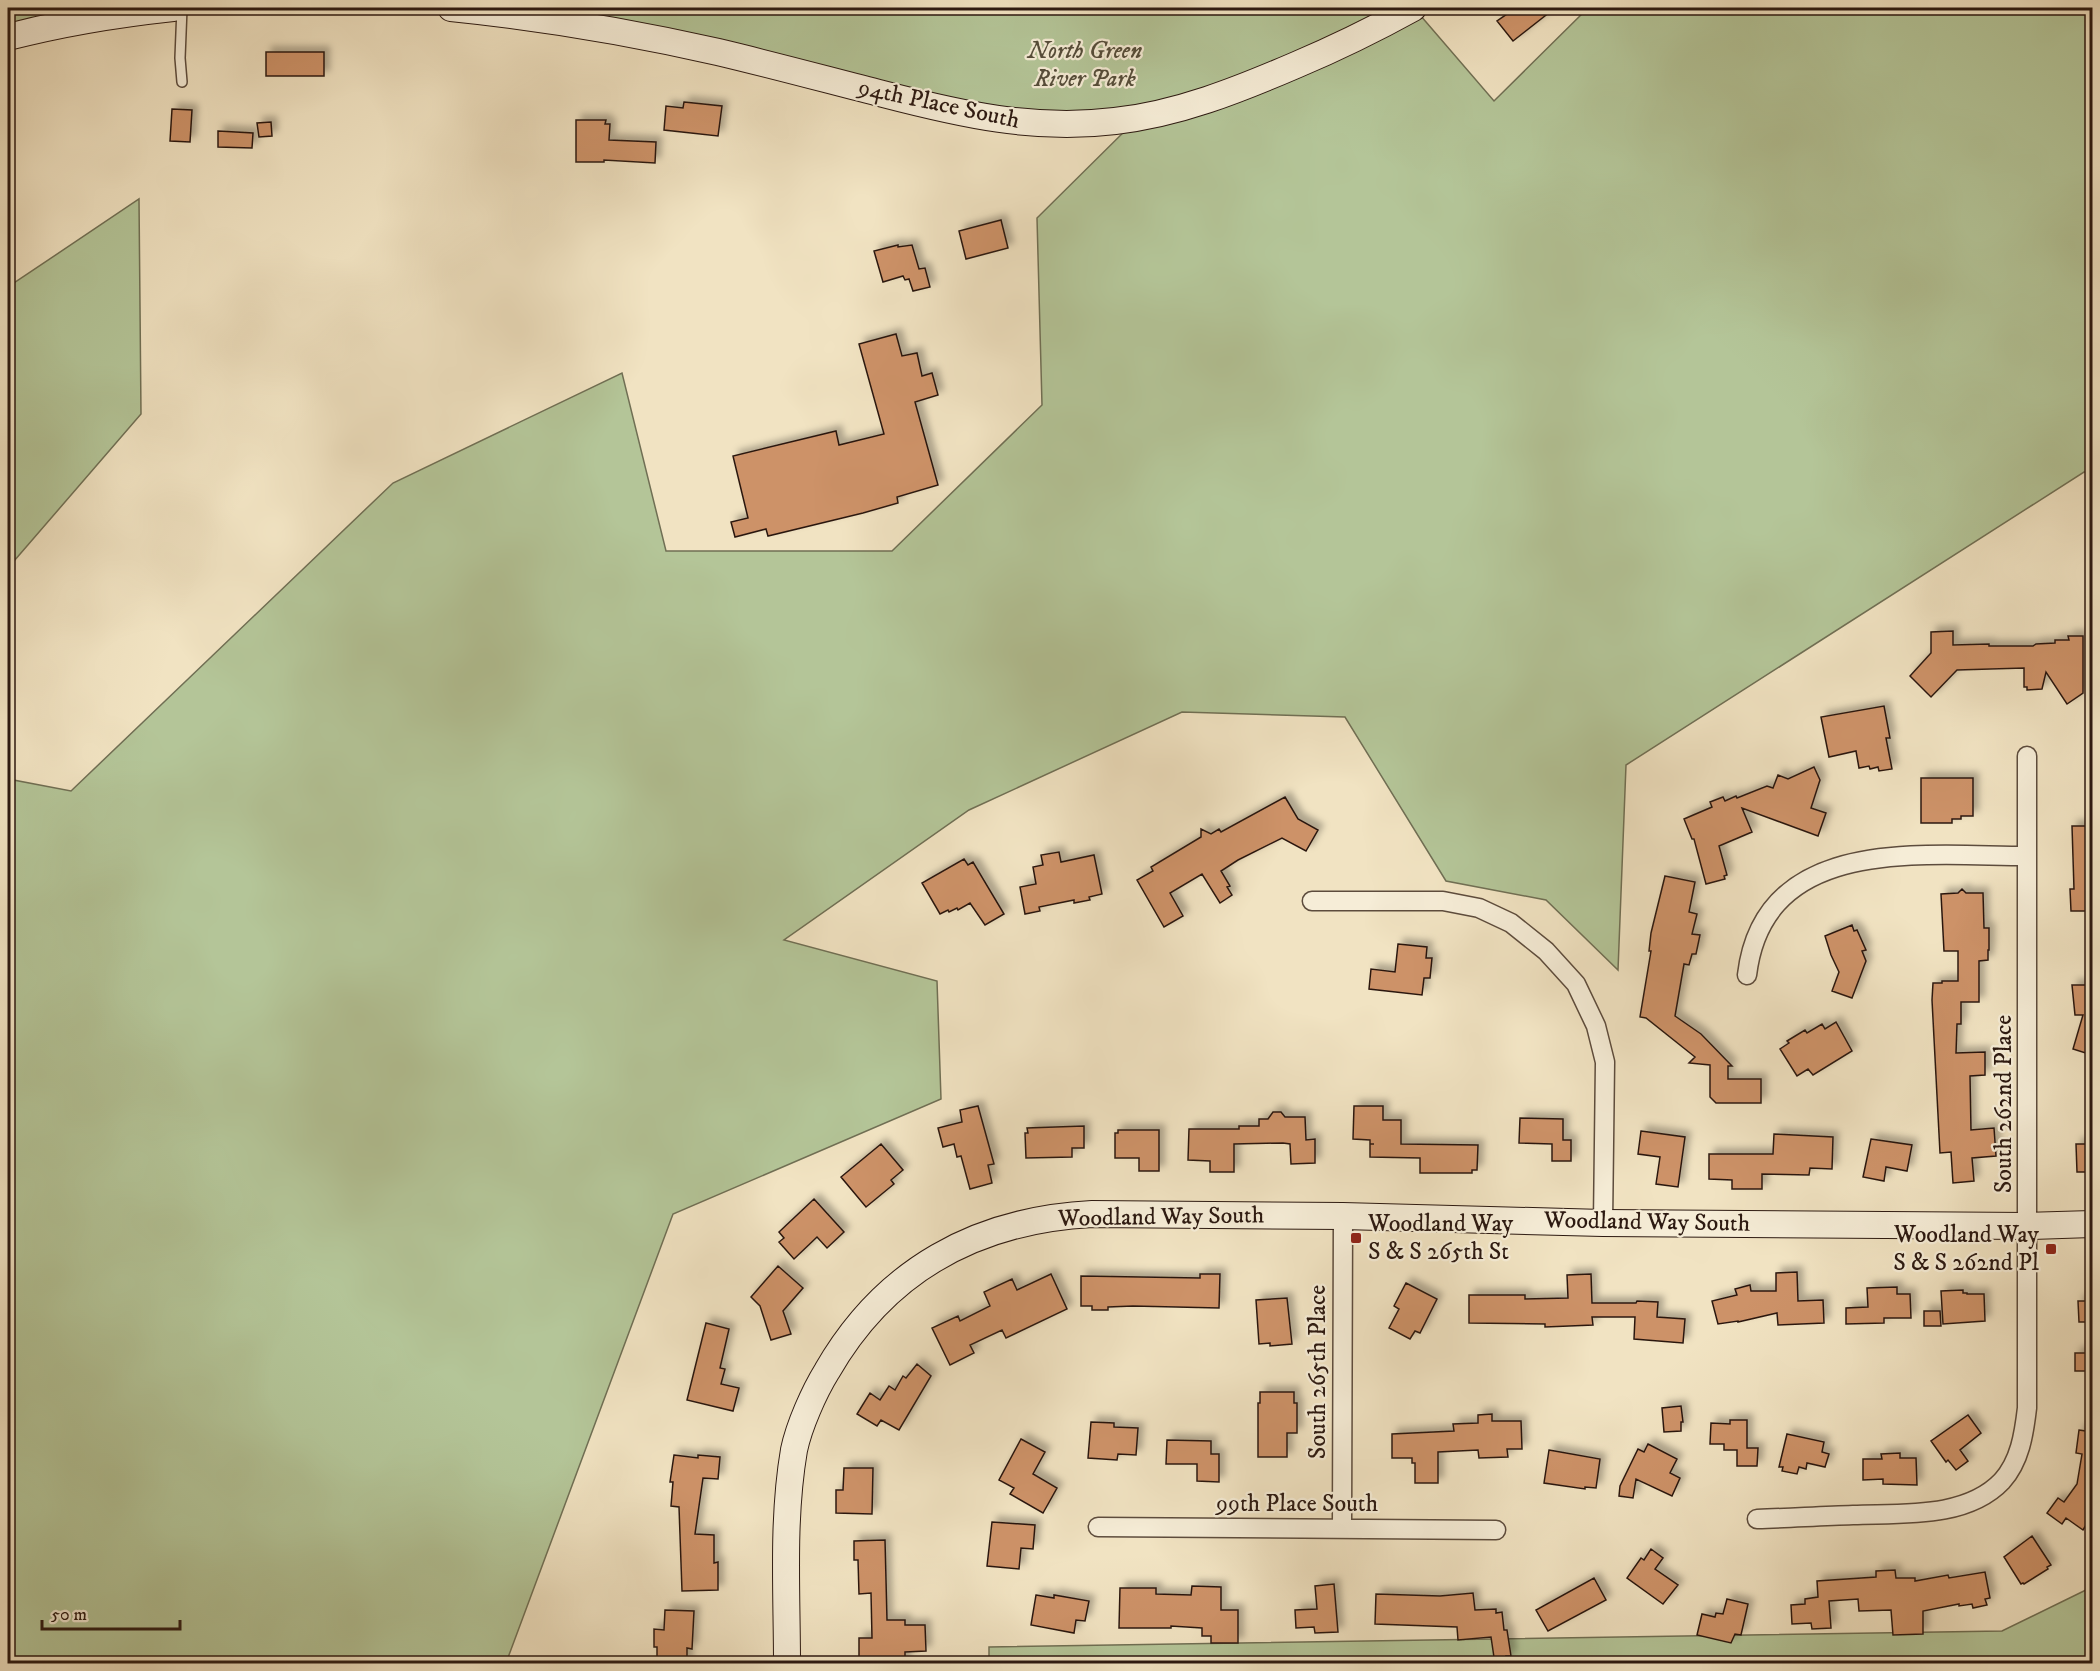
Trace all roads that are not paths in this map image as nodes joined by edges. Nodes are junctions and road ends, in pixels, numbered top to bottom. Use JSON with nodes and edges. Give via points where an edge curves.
{"nodes":[{"id":1,"x":173,"y":8,"type":"edge"},
{"id":2,"x":182,"y":8,"type":"edge"},
{"id":3,"x":451,"y":8,"type":"edge"},
{"id":4,"x":1413,"y":8,"type":"edge"},
{"id":5,"x":8,"y":37,"type":"edge"},
{"id":6,"x":182,"y":82,"type":"dead end"},
{"id":7,"x":2027,"y":756,"type":"dead end"},
{"id":8,"x":2027,"y":856,"type":"junction"},
{"id":9,"x":1312,"y":902,"type":"dead end"},
{"id":10,"x":1747,"y":975,"type":"dead end"},
{"id":11,"x":1343,"y":1216,"type":"junction"},
{"id":12,"x":1603,"y":1223,"type":"junction"},
{"id":13,"x":2092,"y":1224,"type":"edge"},
{"id":14,"x":2028,"y":1226,"type":"junction"},
{"id":15,"x":1757,"y":1519,"type":"dead end"},
{"id":16,"x":1098,"y":1527,"type":"dead end"},
{"id":17,"x":1342,"y":1529,"type":"junction"},
{"id":18,"x":1496,"y":1530,"type":"dead end"},
{"id":19,"x":787,"y":1664,"type":"edge"}],
"edges":[{"from":1,"to":5,"type":"street","via":[[100,17]]},
{"from":2,"to":6,"type":"lane"},
{"from":3,"to":4,"type":"street","name":"94th Place South","via":[[504,13],[716,52],[967,115],[1072,124],[1138,118],[1226,93],[1320,54]]},
{"from":7,"to":8,"type":"street","name":"South 262nd Place"},
{"from":8,"to":10,"type":"street","via":[[1902,856],[1830,868],[1787,893],[1772,909],[1750,951]]},
{"from":8,"to":14,"type":"street","name":"South 262nd Place"},
{"from":9,"to":12,"type":"street","via":[[1443,902],[1479,908],[1510,923],[1546,951],[1576,984],[1596,1026],[1605,1062]]},
{"from":11,"to":12,"type":"street","name":"Woodland Way South"},
{"from":11,"to":17,"type":"street","name":"South 265th Place"},
{"from":11,"to":19,"type":"street","name":"Woodland Way South","via":[[1064,1215],[1022,1222],[973,1239],[927,1262],[869,1311],[840,1348],[815,1391],[795,1448],[788,1499]]},
{"from":12,"to":14,"type":"street","name":"Woodland Way South"},
{"from":13,"to":14,"type":"street","name":"Woodland Way South"},
{"from":14,"to":15,"type":"street","name":"South 262nd Place","via":[[2027,1408],[2017,1456],[2000,1483],[1968,1502],[1934,1510]]},
{"from":16,"to":17,"type":"street","name":"99th Place South"},
{"from":17,"to":18,"type":"street","name":"99th Place South"}]}
